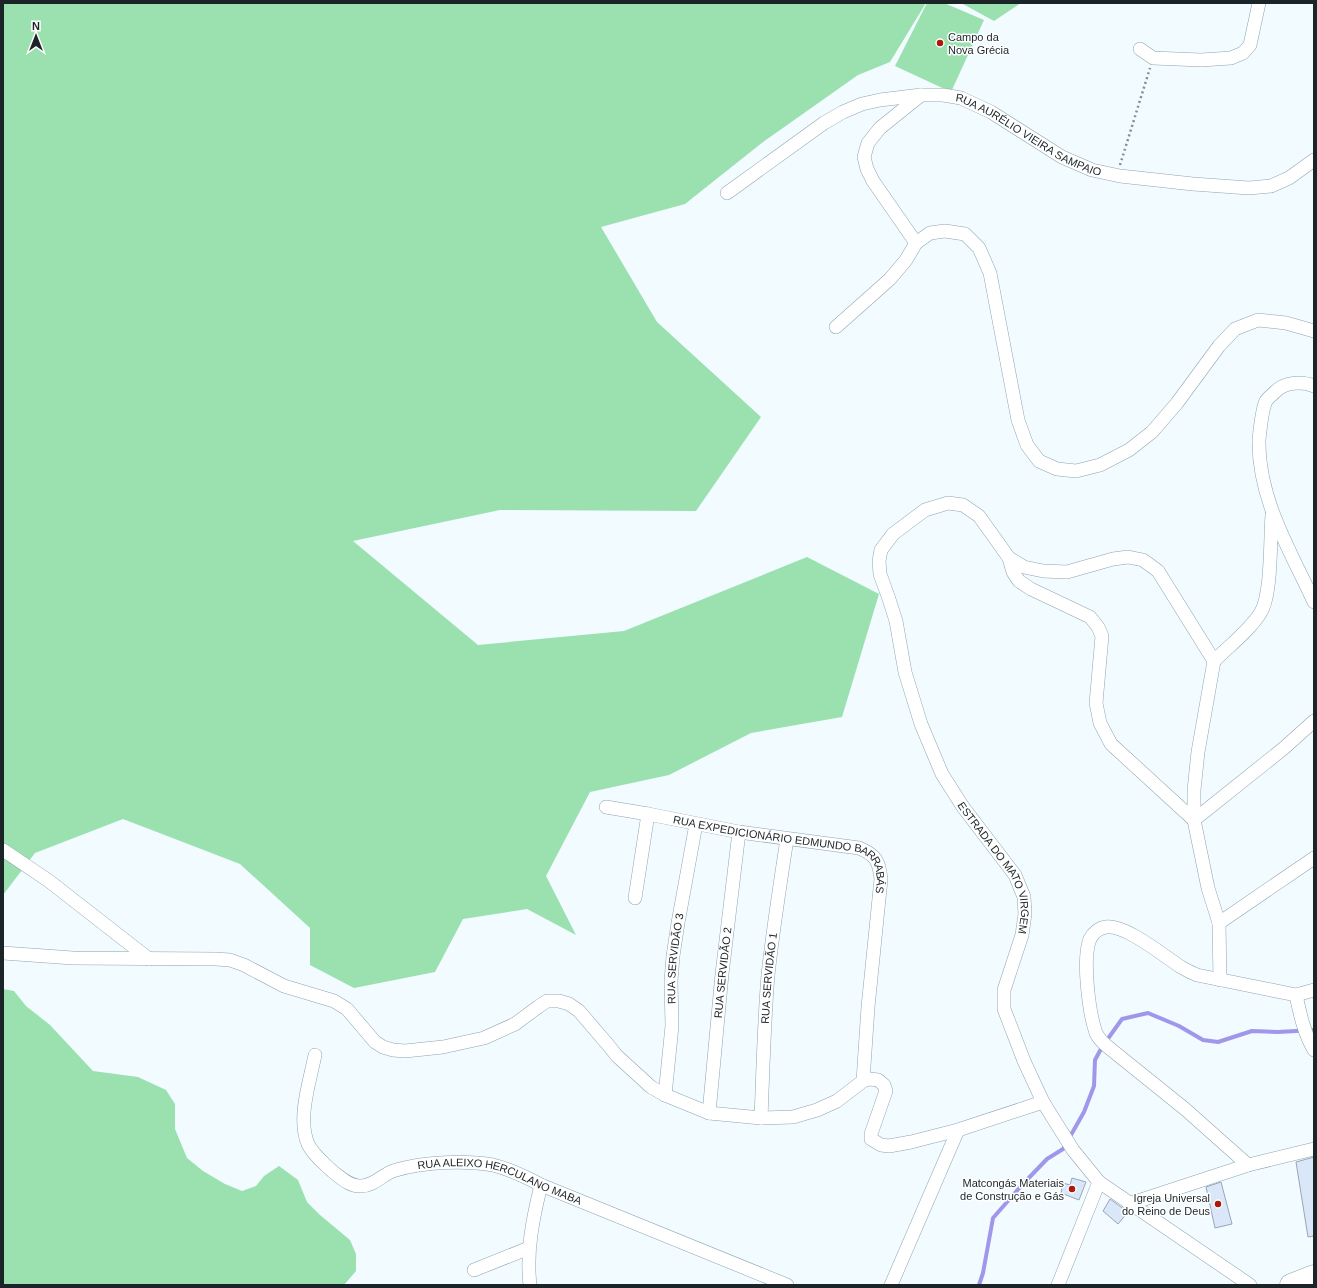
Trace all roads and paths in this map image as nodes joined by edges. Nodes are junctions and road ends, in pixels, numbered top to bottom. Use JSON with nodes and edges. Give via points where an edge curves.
{"nodes":[{"id":1,"x":1258,"y":3,"type":"edge"},
{"id":2,"x":1140,"y":49,"type":"dead end"},
{"id":3,"x":1153,"y":58,"type":"junction"},
{"id":4,"x":921,"y":95,"type":"junction"},
{"id":5,"x":1314,"y":160,"type":"edge"},
{"id":6,"x":1117,"y":175,"type":"junction"},
{"id":7,"x":727,"y":193,"type":"dead end"},
{"id":8,"x":916,"y":243,"type":"junction"},
{"id":9,"x":836,"y":327,"type":"dead end"},
{"id":10,"x":1314,"y":331,"type":"edge"},
{"id":11,"x":1314,"y":386,"type":"edge"},
{"id":12,"x":1272,"y":512,"type":"junction"},
{"id":13,"x":1009,"y":558,"type":"junction"},
{"id":14,"x":1314,"y":602,"type":"edge"},
{"id":15,"x":1214,"y":661,"type":"junction"},
{"id":16,"x":1314,"y":721,"type":"edge"},
{"id":17,"x":606,"y":807,"type":"dead end"},
{"id":18,"x":648,"y":814,"type":"junction"},
{"id":19,"x":1194,"y":820,"type":"junction"},
{"id":20,"x":696,"y":824,"type":"junction"},
{"id":21,"x":739,"y":832,"type":"junction"},
{"id":22,"x":787,"y":839,"type":"junction"},
{"id":23,"x":3,"y":850,"type":"edge"},
{"id":24,"x":1314,"y":858,"type":"edge"},
{"id":25,"x":635,"y":898,"type":"dead end"},
{"id":26,"x":1219,"y":923,"type":"junction"},
{"id":27,"x":3,"y":953,"type":"edge"},
{"id":28,"x":150,"y":959,"type":"junction"},
{"id":29,"x":1220,"y":980,"type":"junction"},
{"id":30,"x":1314,"y":990,"type":"edge"},
{"id":31,"x":1296,"y":995,"type":"junction"},
{"id":32,"x":1312,"y":1046,"type":"edge"},
{"id":33,"x":315,"y":1054,"type":"dead end"},
{"id":34,"x":863,"y":1081,"type":"junction"},
{"id":35,"x":665,"y":1095,"type":"junction"},
{"id":36,"x":1043,"y":1102,"type":"junction"},
{"id":37,"x":709,"y":1113,"type":"junction"},
{"id":38,"x":761,"y":1118,"type":"junction"},
{"id":39,"x":958,"y":1130,"type":"junction"},
{"id":40,"x":1314,"y":1149,"type":"edge"},
{"id":41,"x":1248,"y":1165,"type":"junction"},
{"id":42,"x":1099,"y":1182,"type":"junction"},
{"id":43,"x":540,"y":1185,"type":"junction"},
{"id":44,"x":1128,"y":1204,"type":"junction"},
{"id":45,"x":529,"y":1248,"type":"junction"},
{"id":46,"x":474,"y":1270,"type":"dead end"},
{"id":47,"x":1314,"y":1276,"type":"edge"},
{"id":48,"x":1243,"y":1283,"type":"edge"},
{"id":49,"x":530,"y":1285,"type":"edge"},
{"id":50,"x":787,"y":1285,"type":"edge"},
{"id":51,"x":891,"y":1285,"type":"edge"},
{"id":52,"x":1058,"y":1285,"type":"edge"},
{"id":53,"x":1291,"y":1285,"type":"edge"}],
"edges":[{"from":1,"to":3,"type":"street","via":[[1250,44],[1244,53],[1231,58],[1201,60]]},
{"from":2,"to":3,"type":"street"},
{"from":3,"to":6,"type":"path"},
{"from":4,"to":6,"type":"street","name":"RUA AURÉLIO VIEIRA SAMPAIO","via":[[961,98],[991,112],[1062,157],[1092,170]]},
{"from":4,"to":7,"type":"street","name":"RUA AURÉLIO VIEIRA SAMPAIO","via":[[880,100],[843,112]]},
{"from":4,"to":8,"type":"street","via":[[880,128],[868,143],[864,156],[866,169]]},
{"from":5,"to":6,"type":"street","name":"RUA AURÉLIO VIEIRA SAMPAIO","via":[[1289,178],[1271,186],[1249,188]]},
{"from":8,"to":9,"type":"street","via":[[890,279]]},
{"from":8,"to":10,"type":"street","via":[[930,233],[945,231],[965,234],[979,248],[990,274],[1018,420],[1027,445],[1039,462],[1057,469],[1076,471],[1100,465],[1147,437],[1235,329],[1258,320],[1286,323]]},
{"from":11,"to":12,"type":"street","via":[[1307,383],[1292,383],[1279,387],[1266,401],[1260,428],[1259,457]]},
{"from":12,"to":14,"type":"street"},
{"from":12,"to":15,"type":"street","via":[[1266,603],[1261,613]]},
{"from":13,"to":15,"type":"street","via":[[1024,567],[1067,572],[1113,559],[1128,557],[1143,560],[1158,570]]},
{"from":13,"to":19,"type":"street","via":[[1019,581],[1031,590],[1090,617],[1098,626],[1102,636],[1096,703],[1100,723],[1111,744]]},
{"from":13,"to":36,"type":"street","name":"ESTRADA DO MATO VIRGEM","via":[[979,516],[963,505],[948,503],[925,510],[893,534],[881,550],[879,561],[880,574],[896,620],[905,672],[921,724],[942,774],[963,807],[1015,875],[1024,896],[1022,935],[1005,986],[1003,1000],[1024,1061]]},
{"from":15,"to":19,"type":"street","via":[[1198,752]]},
{"from":16,"to":19,"type":"street"},
{"from":17,"to":18,"type":"street","name":"RUA EXPEDICIONÁRIO EDMUNDO BARRABÁS"},
{"from":18,"to":20,"type":"street","name":"RUA EXPEDICIONÁRIO EDMUNDO BARRABÁS"},
{"from":18,"to":25,"type":"street"},
{"from":19,"to":26,"type":"street","via":[[1208,888]]},
{"from":20,"to":21,"type":"street","name":"RUA EXPEDICIONÁRIO EDMUNDO BARRABÁS"},
{"from":20,"to":35,"type":"street","name":"RUA SERVIDÃO 3","via":[[673,956],[672,1026]]},
{"from":21,"to":22,"type":"street","name":"RUA EXPEDICIONÁRIO EDMUNDO BARRABÁS"},
{"from":21,"to":37,"type":"street","name":"RUA SERVIDÃO 2"},
{"from":22,"to":34,"type":"street","name":"RUA EXPEDICIONÁRIO EDMUNDO BARRABÁS","via":[[859,848],[875,858],[880,867]]},
{"from":22,"to":38,"type":"street","name":"RUA SERVIDÃO 1","via":[[768,975]]},
{"from":23,"to":28,"type":"street","via":[[49,881]]},
{"from":24,"to":26,"type":"street"},
{"from":26,"to":29,"type":"street"},
{"from":27,"to":28,"type":"street","via":[[73,958]]},
{"from":28,"to":35,"type":"street","via":[[216,959],[244,965],[284,986],[334,1001],[347,1009],[375,1042],[383,1047],[405,1051],[443,1048],[484,1038],[515,1024],[548,1001],[559,1001],[569,1004],[578,1011],[616,1056],[651,1087]]},
{"from":29,"to":31,"type":"street"},
{"from":29,"to":41,"type":"street","via":[[1197,975],[1183,968],[1132,934],[1118,928],[1096,930],[1090,938],[1086,962],[1089,994],[1093,1019],[1103,1043],[1185,1109]]},
{"from":30,"to":31,"type":"street"},
{"from":31,"to":32,"type":"street","via":[[1301,1021]]},
{"from":33,"to":43,"type":"street","name":"RUA ALEIXO HERCULANO MABA","via":[[303,1112],[304,1129],[308,1144],[319,1159],[349,1184],[359,1187],[368,1185],[394,1170],[404,1168],[462,1163],[493,1166],[521,1175]]},
{"from":34,"to":38,"type":"street","via":[[837,1101],[817,1110],[793,1117]]},
{"from":34,"to":39,"type":"street","via":[[878,1080],[886,1091],[872,1126],[871,1139],[876,1143],[898,1145]]},
{"from":35,"to":37,"type":"street"},
{"from":36,"to":39,"type":"street"},
{"from":36,"to":42,"type":"street","name":"ESTRADA DO MATO VIRGEM","via":[[1073,1150]]},
{"from":37,"to":38,"type":"street"},
{"from":39,"to":51,"type":"street"},
{"from":40,"to":41,"type":"street"},
{"from":41,"to":44,"type":"street"},
{"from":42,"to":44,"type":"street","name":"ESTRADA DO MATO VIRGEM"},
{"from":42,"to":52,"type":"street"},
{"from":43,"to":45,"type":"street"},
{"from":43,"to":50,"type":"street","name":"RUA ALEIXO HERCULANO MABA"},
{"from":44,"to":48,"type":"street","name":"ESTRADA DO MATO VIRGEM","via":[[1189,1242]]},
{"from":45,"to":46,"type":"street"},
{"from":45,"to":49,"type":"street"},
{"from":47,"to":53,"type":"highway"}]}
